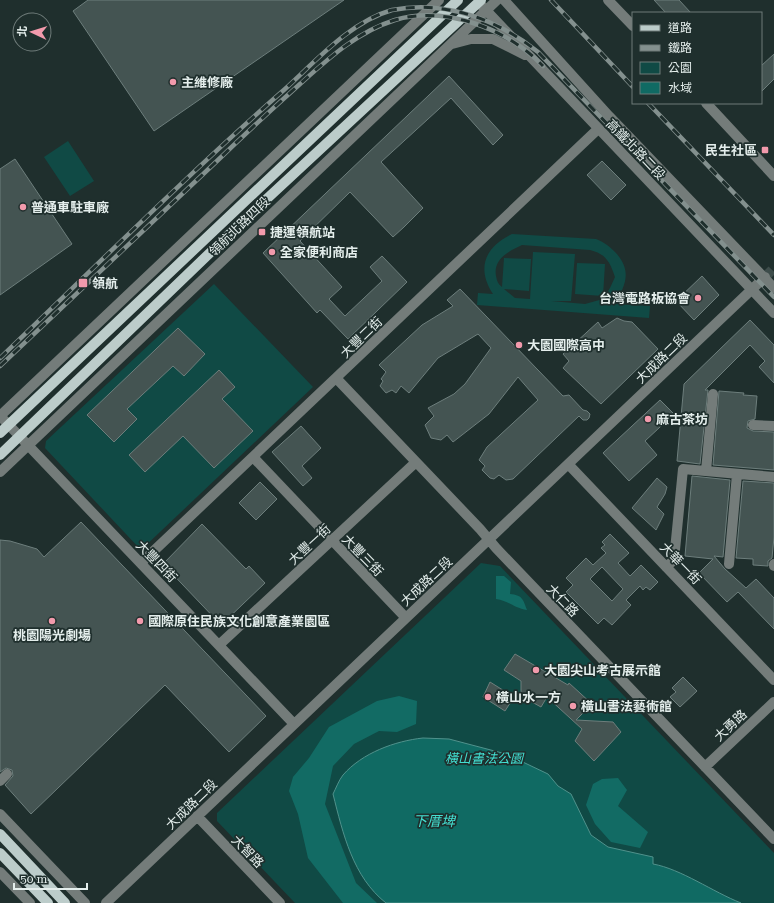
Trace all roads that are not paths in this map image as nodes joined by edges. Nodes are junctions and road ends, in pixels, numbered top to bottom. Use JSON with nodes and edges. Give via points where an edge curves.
{"nodes":[{"id":1,"x":439,"y":0,"type":"edge"},
{"id":2,"x":458,"y":0,"type":"edge"},
{"id":3,"x":497,"y":0,"type":"edge"},
{"id":4,"x":504,"y":0,"type":"edge"},
{"id":5,"x":608,"y":0,"type":"edge"},
{"id":6,"x":478,"y":1,"type":"edge"},
{"id":7,"x":486,"y":11,"type":"junction"},
{"id":8,"x":632,"y":25,"type":"edge"},
{"id":9,"x":450,"y":45,"type":"junction"},
{"id":10,"x":533,"y":59,"type":"junction"},
{"id":11,"x":707,"y":104,"type":"edge"},
{"id":12,"x":598,"y":129,"type":"junction"},
{"id":13,"x":774,"y":176,"type":"edge"},
{"id":14,"x":764,"y":277,"type":"junction"},
{"id":15,"x":774,"y":288,"type":"edge"},
{"id":16,"x":752,"y":290,"type":"junction"},
{"id":17,"x":774,"y":314,"type":"edge"},
{"id":18,"x":336,"y":378,"type":"junction"},
{"id":19,"x":713,"y":394,"type":"dead end"},
{"id":20,"x":0,"y":416,"type":"edge"},
{"id":21,"x":9,"y":425,"type":"junction"},
{"id":22,"x":753,"y":425,"type":"dead end"},
{"id":23,"x":774,"y":426,"type":"edge"},
{"id":24,"x":0,"y":434,"type":"edge"},
{"id":25,"x":20,"y":436,"type":"junction"},
{"id":26,"x":28,"y":445,"type":"junction"},
{"id":27,"x":0,"y":455,"type":"edge"},
{"id":28,"x":253,"y":457,"type":"junction"},
{"id":29,"x":416,"y":462,"type":"junction"},
{"id":30,"x":568,"y":464,"type":"junction"},
{"id":31,"x":706,"y":471,"type":"junction"},
{"id":32,"x":0,"y":472,"type":"edge"},
{"id":33,"x":737,"y":474,"type":"junction"},
{"id":34,"x":774,"y":477,"type":"edge"},
{"id":35,"x":332,"y":540,"type":"junction"},
{"id":36,"x":489,"y":540,"type":"junction"},
{"id":37,"x":141,"y":563,"type":"junction"},
{"id":38,"x":729,"y":564,"type":"dead end"},
{"id":39,"x":666,"y":567,"type":"junction"},
{"id":40,"x":406,"y":618,"type":"junction"},
{"id":41,"x":219,"y":645,"type":"junction"},
{"id":42,"x":774,"y":680,"type":"edge"},
{"id":43,"x":774,"y":702,"type":"edge"},
{"id":44,"x":294,"y":724,"type":"junction"},
{"id":45,"x":705,"y":767,"type":"junction"},
{"id":46,"x":0,"y":814,"type":"edge"},
{"id":47,"x":197,"y":816,"type":"junction"},
{"id":48,"x":0,"y":834,"type":"edge"},
{"id":49,"x":774,"y":839,"type":"edge"},
{"id":50,"x":0,"y":853,"type":"edge"},
{"id":51,"x":0,"y":872,"type":"edge"},
{"id":52,"x":30,"y":903,"type":"edge"},
{"id":53,"x":48,"y":903,"type":"edge"},
{"id":54,"x":65,"y":903,"type":"edge"},
{"id":55,"x":85,"y":903,"type":"edge"},
{"id":56,"x":106,"y":903,"type":"edge"},
{"id":57,"x":280,"y":903,"type":"edge"}],
"edges":[{"from":1,"to":20,"type":"street","name":"領航北路四段"},
{"from":2,"to":21,"type":"main road","name":"領航北路四段"},
{"from":3,"to":7,"type":"street","name":"領航北路四段"},
{"from":4,"to":14,"type":"street","name":"高鐵北路二段","via":[[609,116]]},
{"from":5,"to":8,"type":"street"},
{"from":6,"to":7,"type":"street","name":"高鐵北路二段"},
{"from":6,"to":25,"type":"main road","name":"領航北路四段","via":[[243,221]]},
{"from":7,"to":9,"type":"street","name":"領航北路四段"},
{"from":7,"to":10,"type":"street","name":"高鐵北路二段"},
{"from":9,"to":10,"type":"street","via":[[471,39],[493,38]]},
{"from":9,"to":26,"type":"street","name":"領航北路四段"},
{"from":10,"to":12,"type":"street","name":"高鐵北路二段"},
{"from":11,"to":13,"type":"street"},
{"from":12,"to":16,"type":"street","name":"高鐵北路二段"},
{"from":12,"to":18,"type":"street","name":"大豐二街"},
{"from":14,"to":15,"type":"street","name":"高鐵北路二段"},
{"from":14,"to":16,"type":"street","name":"大成路二段"},
{"from":16,"to":17,"type":"street","name":"高鐵北路二段"},
{"from":16,"to":30,"type":"street","name":"大成路二段"},
{"from":18,"to":28,"type":"street","name":"大豐二街"},
{"from":18,"to":29,"type":"street","name":"大仁路"},
{"from":19,"to":31,"type":"street"},
{"from":20,"to":21,"type":"street","name":"大豐四街"},
{"from":21,"to":24,"type":"main road","name":"領航北路四段"},
{"from":21,"to":25,"type":"street","name":"大豐四街"},
{"from":22,"to":23,"type":"street"},
{"from":25,"to":26,"type":"street","name":"大豐四街"},
{"from":25,"to":27,"type":"main road","name":"領航北路四段"},
{"from":26,"to":32,"type":"street","name":"領航北路四段"},
{"from":26,"to":37,"type":"street","name":"大豐四街"},
{"from":28,"to":35,"type":"street","name":"大豐三街"},
{"from":28,"to":37,"type":"street","name":"大豐二街"},
{"from":29,"to":35,"type":"street","name":"大豐一街"},
{"from":29,"to":36,"type":"street","name":"大仁路"},
{"from":30,"to":36,"type":"street","name":"大成路二段"},
{"from":30,"to":39,"type":"street","name":"大華一街"},
{"from":31,"to":33,"type":"street"},
{"from":31,"to":39,"type":"street","via":[[683,469],[674,560]]},
{"from":33,"to":34,"type":"street"},
{"from":33,"to":38,"type":"street"},
{"from":35,"to":40,"type":"street","name":"大豐三街"},
{"from":35,"to":41,"type":"street","name":"大豐一街"},
{"from":36,"to":40,"type":"street","name":"大成路二段"},
{"from":36,"to":45,"type":"street","name":"大仁路"},
{"from":37,"to":41,"type":"street","name":"大豐四街"},
{"from":39,"to":42,"type":"street","name":"大華一街"},
{"from":40,"to":44,"type":"street","name":"大成路二段"},
{"from":41,"to":44,"type":"street","name":"大豐四街"},
{"from":43,"to":45,"type":"street","name":"大勇路"},
{"from":44,"to":47,"type":"street","name":"大成路二段"},
{"from":45,"to":49,"type":"street","name":"大仁路"},
{"from":46,"to":55,"type":"street"},
{"from":47,"to":56,"type":"street","name":"大成路二段"},
{"from":47,"to":57,"type":"street","name":"大智路"},
{"from":48,"to":54,"type":"main road"},
{"from":50,"to":53,"type":"main road"},
{"from":51,"to":52,"type":"street"}]}
